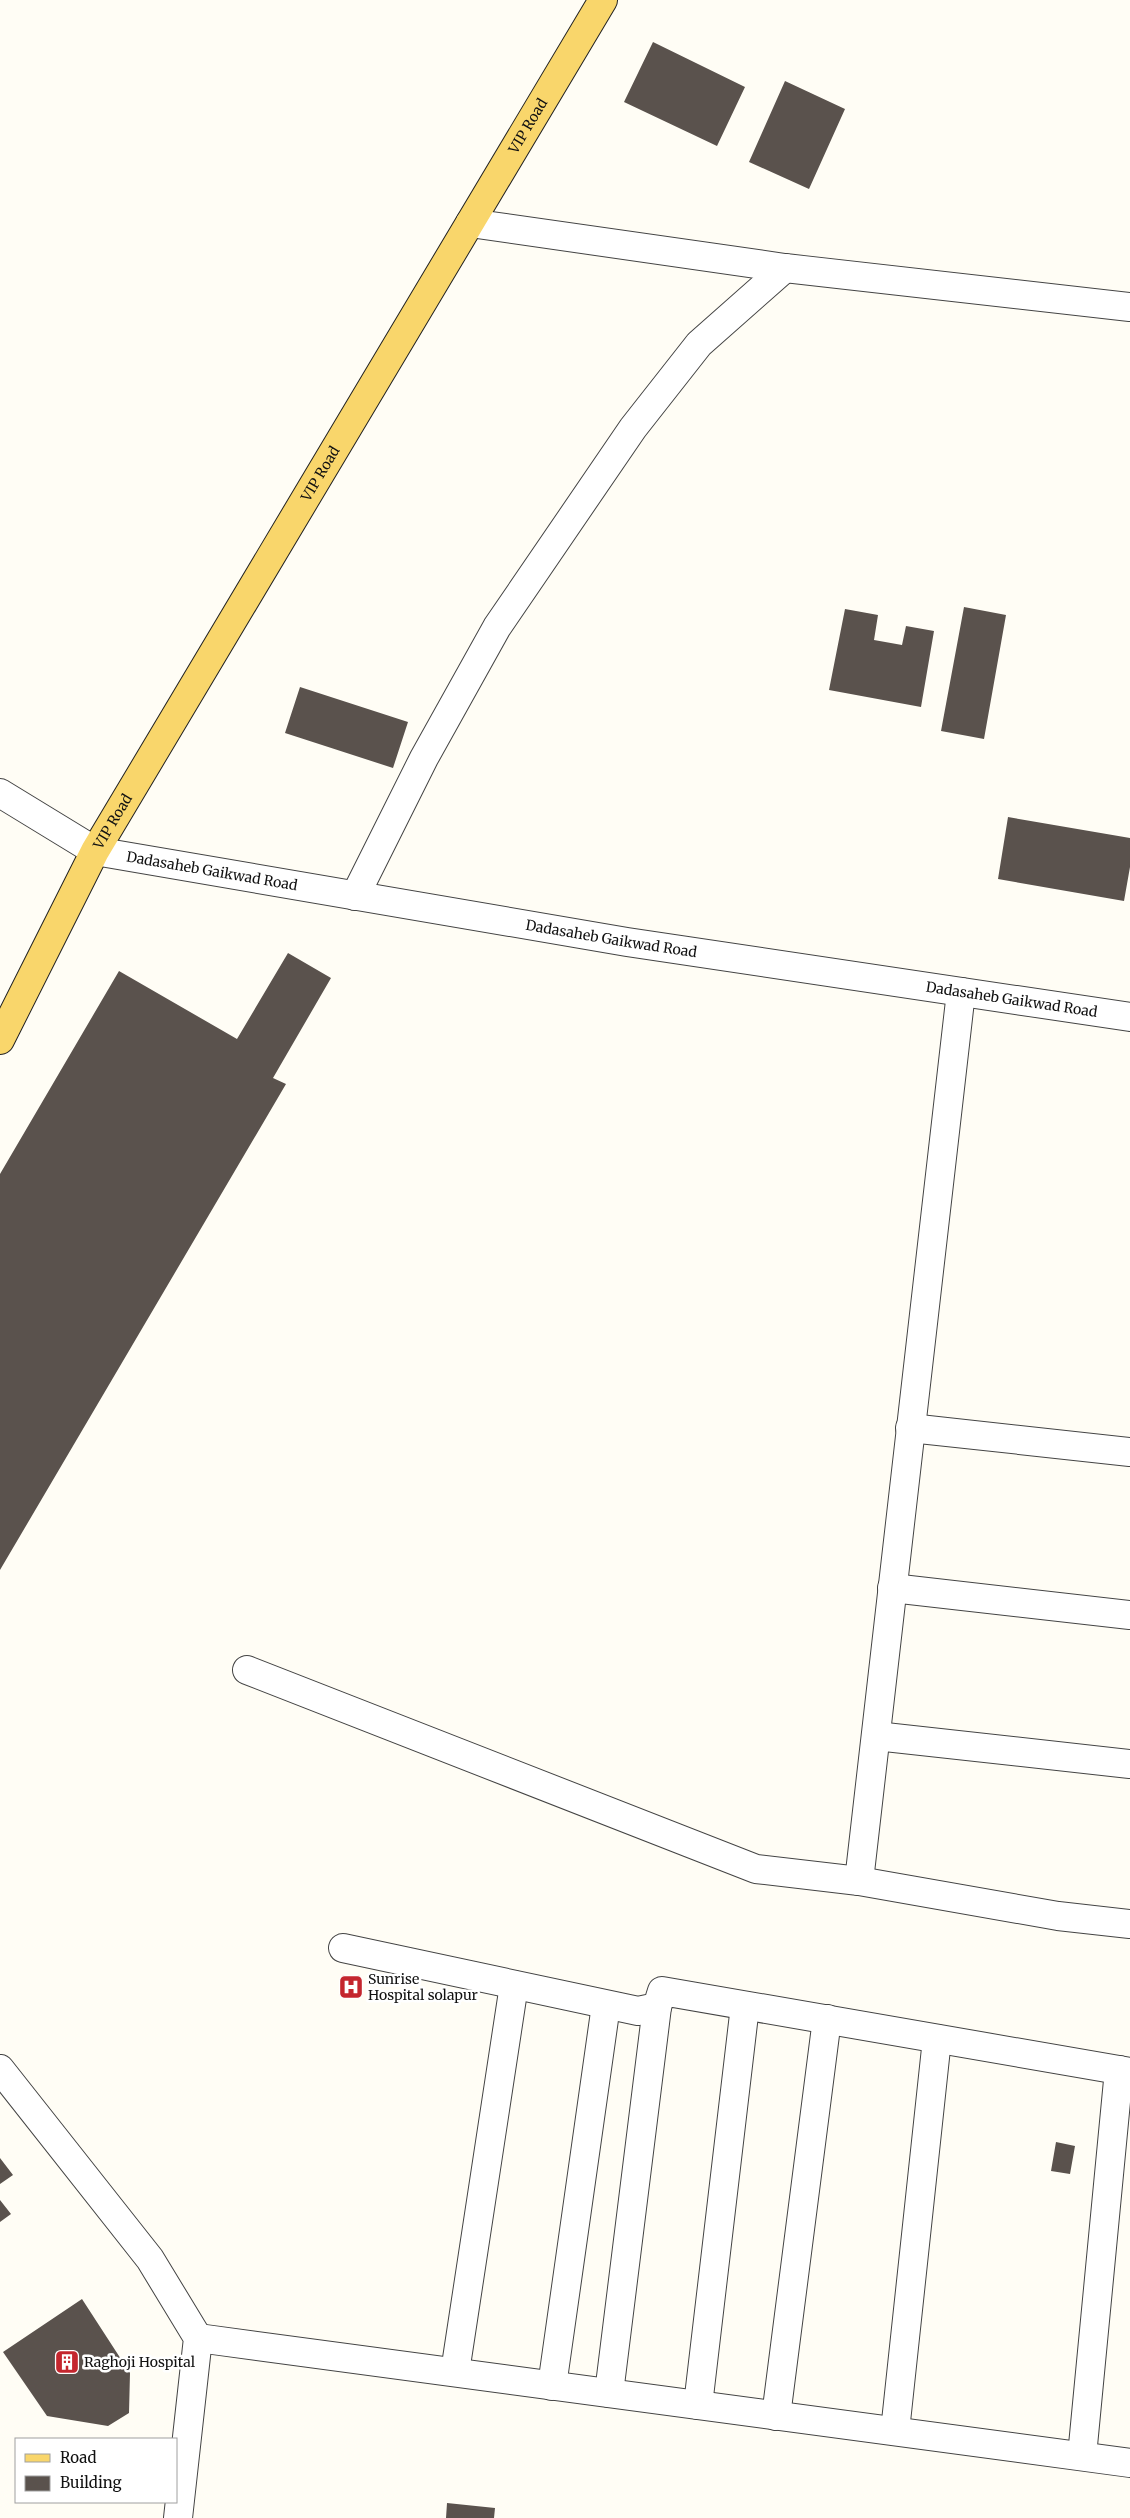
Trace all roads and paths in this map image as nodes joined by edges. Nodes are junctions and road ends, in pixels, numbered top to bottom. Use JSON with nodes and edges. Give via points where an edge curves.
{"nodes":[{"id":1,"x":603,"y":0,"type":"edge"},
{"id":2,"x":470,"y":223,"type":"junction"},
{"id":3,"x":785,"y":268,"type":"junction"},
{"id":4,"x":1130,"y":308,"type":"edge"},
{"id":5,"x":0,"y":793,"type":"edge"},
{"id":6,"x":95,"y":851,"type":"junction"},
{"id":7,"x":354,"y":896,"type":"junction"},
{"id":8,"x":961,"y":992,"type":"junction"},
{"id":9,"x":1130,"y":1017,"type":"edge"},
{"id":10,"x":0,"y":1040,"type":"edge"},
{"id":11,"x":910,"y":1428,"type":"junction"},
{"id":12,"x":1130,"y":1452,"type":"edge"},
{"id":13,"x":892,"y":1588,"type":"junction"},
{"id":14,"x":1130,"y":1615,"type":"edge"},
{"id":15,"x":247,"y":1670,"type":"dead end"},
{"id":16,"x":876,"y":1736,"type":"junction"},
{"id":17,"x":1130,"y":1761,"type":"edge"},
{"id":18,"x":859,"y":1882,"type":"junction"},
{"id":19,"x":1130,"y":1924,"type":"edge"},
{"id":20,"x":343,"y":1948,"type":"dead end"},
{"id":21,"x":514,"y":1985,"type":"junction"},
{"id":22,"x":606,"y":2005,"type":"junction"},
{"id":23,"x":745,"y":2006,"type":"junction"},
{"id":24,"x":657,"y":2007,"type":"junction"},
{"id":25,"x":827,"y":2019,"type":"junction"},
{"id":26,"x":937,"y":2039,"type":"junction"},
{"id":27,"x":0,"y":2070,"type":"edge"},
{"id":28,"x":1125,"y":2071,"type":"edge"},
{"id":29,"x":198,"y":2338,"type":"junction"},
{"id":30,"x":454,"y":2372,"type":"junction"},
{"id":31,"x":552,"y":2386,"type":"junction"},
{"id":32,"x":609,"y":2393,"type":"junction"},
{"id":33,"x":698,"y":2405,"type":"junction"},
{"id":34,"x":776,"y":2416,"type":"junction"},
{"id":35,"x":896,"y":2431,"type":"junction"},
{"id":36,"x":1082,"y":2456,"type":"junction"},
{"id":37,"x":1130,"y":2463,"type":"edge"},
{"id":38,"x":178,"y":2518,"type":"edge"}],
"edges":[{"from":1,"to":2,"type":"main road","name":"VIP Road"},
{"from":2,"to":3,"type":"street"},
{"from":2,"to":6,"type":"main road","name":"VIP Road"},
{"from":3,"to":4,"type":"street"},
{"from":3,"to":7,"type":"street","via":[[699,344],[633,428],[507,611],[424,758]]},
{"from":5,"to":6,"type":"street","name":"VIP Road"},
{"from":6,"to":7,"type":"street","name":"Dadasaheb Gaikwad Road"},
{"from":6,"to":10,"type":"main road"},
{"from":7,"to":8,"type":"street","name":"Dadasaheb Gaikwad Road","via":[[627,942]]},
{"from":8,"to":9,"type":"street","name":"Dadasaheb Gaikwad Road"},
{"from":8,"to":11,"type":"street"},
{"from":11,"to":12,"type":"street"},
{"from":11,"to":13,"type":"street"},
{"from":13,"to":14,"type":"street"},
{"from":13,"to":16,"type":"street"},
{"from":15,"to":18,"type":"street","via":[[756,1869]]},
{"from":16,"to":17,"type":"street"},
{"from":16,"to":18,"type":"street"},
{"from":18,"to":19,"type":"street","via":[[1058,1916]]},
{"from":20,"to":21,"type":"street"},
{"from":21,"to":22,"type":"street"},
{"from":21,"to":30,"type":"street"},
{"from":22,"to":24,"type":"street","via":[[638,2012]]},
{"from":22,"to":31,"type":"street"},
{"from":23,"to":24,"type":"street","via":[[662,1991]]},
{"from":23,"to":25,"type":"street"},
{"from":23,"to":33,"type":"street"},
{"from":24,"to":32,"type":"street"},
{"from":25,"to":26,"type":"street"},
{"from":25,"to":34,"type":"street"},
{"from":26,"to":28,"type":"street"},
{"from":26,"to":35,"type":"street"},
{"from":27,"to":29,"type":"street","via":[[150,2259]]},
{"from":28,"to":36,"type":"street"},
{"from":29,"to":30,"type":"street"},
{"from":29,"to":38,"type":"street"},
{"from":30,"to":31,"type":"street"},
{"from":31,"to":32,"type":"street"},
{"from":32,"to":33,"type":"street"},
{"from":33,"to":34,"type":"street"},
{"from":34,"to":35,"type":"street"},
{"from":35,"to":36,"type":"street"},
{"from":36,"to":37,"type":"street"}]}
